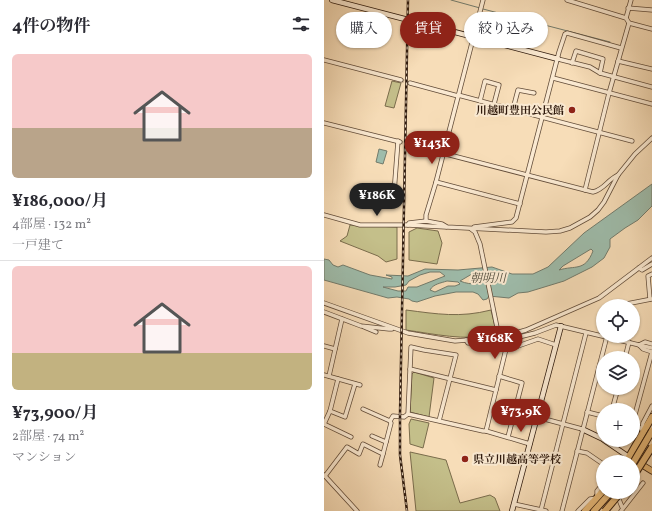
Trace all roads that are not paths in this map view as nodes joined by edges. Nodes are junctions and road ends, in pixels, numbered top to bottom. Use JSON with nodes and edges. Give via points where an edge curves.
{"nodes":[{"id":1,"x":332,"y":0,"type":"edge"},
{"id":2,"x":483,"y":0,"type":"edge"},
{"id":3,"x":567,"y":0,"type":"edge"},
{"id":4,"x":631,"y":0,"type":"edge"},
{"id":5,"x":342,"y":1,"type":"edge"},
{"id":6,"x":628,"y":8,"type":"junction"},
{"id":7,"x":652,"y":10,"type":"edge"},
{"id":8,"x":480,"y":12,"type":"edge"},
{"id":9,"x":626,"y":18,"type":"junction"},
{"id":10,"x":628,"y":23,"type":"junction"},
{"id":11,"x":652,"y":29,"type":"edge"},
{"id":12,"x":464,"y":35,"type":"edge"},
{"id":13,"x":470,"y":48,"type":"edge"},
{"id":14,"x":516,"y":48,"type":"edge"},
{"id":15,"x":621,"y":48,"type":"junction"},
{"id":16,"x":558,"y":59,"type":"junction"},
{"id":17,"x":324,"y":60,"type":"edge"},
{"id":18,"x":618,"y":61,"type":"junction"},
{"id":19,"x":572,"y":63,"type":"junction"},
{"id":20,"x":652,"y":69,"type":"edge"},
{"id":21,"x":600,"y":73,"type":"junction"},
{"id":22,"x":613,"y":76,"type":"junction"},
{"id":23,"x":553,"y":78,"type":"junction"},
{"id":24,"x":401,"y":80,"type":"tunnel mouth"},
{"id":25,"x":410,"y":83,"type":"tunnel mouth"},
{"id":26,"x":652,"y":87,"type":"edge"},
{"id":27,"x":534,"y":93,"type":"dead end"},
{"id":28,"x":609,"y":93,"type":"junction"},
{"id":29,"x":458,"y":95,"type":"junction"},
{"id":30,"x":480,"y":100,"type":"junction"},
{"id":31,"x":494,"y":104,"type":"junction"},
{"id":32,"x":652,"y":104,"type":"edge"},
{"id":33,"x":513,"y":109,"type":"junction"},
{"id":34,"x":542,"y":117,"type":"junction"},
{"id":35,"x":324,"y":123,"type":"edge"},
{"id":36,"x":600,"y":133,"type":"junction"},
{"id":37,"x":652,"y":138,"type":"edge"},
{"id":38,"x":632,"y":141,"type":"dead end"},
{"id":39,"x":411,"y":145,"type":"tunnel mouth"},
{"id":40,"x":443,"y":153,"type":"junction"},
{"id":41,"x":527,"y":174,"type":"junction"},
{"id":42,"x":618,"y":175,"type":"junction"},
{"id":43,"x":436,"y":182,"type":"junction"},
{"id":44,"x":586,"y":190,"type":"junction"},
{"id":45,"x":394,"y":193,"type":"dead end"},
{"id":46,"x":520,"y":204,"type":"junction"},
{"id":47,"x":324,"y":215,"type":"edge"},
{"id":48,"x":426,"y":221,"type":"junction"},
{"id":49,"x":408,"y":225,"type":"junction"},
{"id":50,"x":447,"y":227,"type":"junction"},
{"id":51,"x":470,"y":228,"type":"junction"},
{"id":52,"x":652,"y":258,"type":"edge"},
{"id":53,"x":652,"y":264,"type":"edge"},
{"id":54,"x":639,"y":268,"type":"junction"},
{"id":55,"x":652,"y":274,"type":"edge"},
{"id":56,"x":651,"y":299,"type":"edge"},
{"id":57,"x":640,"y":301,"type":"edge"},
{"id":58,"x":324,"y":303,"type":"edge"},
{"id":59,"x":324,"y":312,"type":"edge"},
{"id":60,"x":342,"y":318,"type":"junction"},
{"id":61,"x":361,"y":326,"type":"junction"},
{"id":62,"x":561,"y":326,"type":"junction"},
{"id":63,"x":394,"y":328,"type":"junction"},
{"id":64,"x":376,"y":332,"type":"dead end"},
{"id":65,"x":586,"y":332,"type":"junction"},
{"id":66,"x":514,"y":334,"type":"junction"},
{"id":67,"x":596,"y":334,"type":"edge"},
{"id":68,"x":499,"y":337,"type":"junction"},
{"id":69,"x":466,"y":340,"type":"junction"},
{"id":70,"x":604,"y":343,"type":"edge"},
{"id":71,"x":634,"y":343,"type":"edge"},
{"id":72,"x":639,"y":344,"type":"junction"},
{"id":73,"x":652,"y":344,"type":"edge"},
{"id":74,"x":556,"y":345,"type":"junction"},
{"id":75,"x":324,"y":346,"type":"edge"},
{"id":76,"x":652,"y":348,"type":"edge"},
{"id":77,"x":335,"y":349,"type":"junction"},
{"id":78,"x":506,"y":349,"type":"junction"},
{"id":79,"x":652,"y":352,"type":"edge"},
{"id":80,"x":410,"y":369,"type":"junction"},
{"id":81,"x":324,"y":375,"type":"edge"},
{"id":82,"x":329,"y":376,"type":"junction"},
{"id":83,"x":499,"y":376,"type":"junction"},
{"id":84,"x":450,"y":378,"type":"junction"},
{"id":85,"x":338,"y":379,"type":"junction"},
{"id":86,"x":496,"y":390,"type":"junction"},
{"id":87,"x":638,"y":403,"type":"edge"},
{"id":88,"x":652,"y":406,"type":"edge"},
{"id":89,"x":363,"y":409,"type":"dead end"},
{"id":90,"x":330,"y":411,"type":"junction"},
{"id":91,"x":587,"y":412,"type":"junction"},
{"id":92,"x":408,"y":414,"type":"junction"},
{"id":93,"x":596,"y":414,"type":"edge"},
{"id":94,"x":537,"y":417,"type":"junction"},
{"id":95,"x":652,"y":417,"type":"edge"},
{"id":96,"x":390,"y":421,"type":"junction"},
{"id":97,"x":439,"y":421,"type":"junction"},
{"id":98,"x":324,"y":424,"type":"edge"},
{"id":99,"x":562,"y":424,"type":"junction"},
{"id":100,"x":582,"y":429,"type":"junction"},
{"id":101,"x":640,"y":429,"type":"edge"},
{"id":102,"x":652,"y":430,"type":"edge"},
{"id":103,"x":486,"y":431,"type":"junction"},
{"id":104,"x":643,"y":432,"type":"junction"},
{"id":105,"x":372,"y":436,"type":"dead end"},
{"id":106,"x":596,"y":436,"type":"edge"},
{"id":107,"x":351,"y":437,"type":"dead end"},
{"id":108,"x":508,"y":437,"type":"junction"},
{"id":109,"x":386,"y":442,"type":"junction"},
{"id":110,"x":530,"y":444,"type":"junction"},
{"id":111,"x":613,"y":447,"type":"edge"},
{"id":112,"x":652,"y":447,"type":"edge"},
{"id":113,"x":577,"y":451,"type":"junction"},
{"id":114,"x":383,"y":454,"type":"junction"},
{"id":115,"x":623,"y":455,"type":"edge"},
{"id":116,"x":632,"y":455,"type":"edge"},
{"id":117,"x":633,"y":455,"type":"edge"},
{"id":118,"x":596,"y":459,"type":"edge"},
{"id":119,"x":380,"y":465,"type":"dead end"},
{"id":120,"x":640,"y":465,"type":"edge"},
{"id":121,"x":640,"y":466,"type":"edge"},
{"id":122,"x":652,"y":471,"type":"edge"},
{"id":123,"x":325,"y":476,"type":"edge"},
{"id":124,"x":643,"y":483,"type":"dead end"},
{"id":125,"x":596,"y":495,"type":"edge"},
{"id":126,"x":596,"y":495,"type":"edge"},
{"id":127,"x":596,"y":497,"type":"edge"},
{"id":128,"x":590,"y":499,"type":"junction"},
{"id":129,"x":605,"y":499,"type":"edge"},
{"id":130,"x":615,"y":499,"type":"edge"},
{"id":131,"x":618,"y":499,"type":"edge"},
{"id":132,"x":514,"y":504,"type":"junction"},
{"id":133,"x":622,"y":509,"type":"edge"},
{"id":134,"x":541,"y":510,"type":"junction"},
{"id":135,"x":357,"y":511,"type":"edge"},
{"id":136,"x":512,"y":511,"type":"edge"},
{"id":137,"x":546,"y":511,"type":"edge"},
{"id":138,"x":562,"y":511,"type":"edge"},
{"id":139,"x":578,"y":511,"type":"edge"},
{"id":140,"x":585,"y":511,"type":"edge"},
{"id":141,"x":594,"y":511,"type":"edge"},
{"id":142,"x":605,"y":511,"type":"edge"}],
"edges":[{"from":1,"to":5,"type":"street"},
{"from":2,"to":8,"type":"street"},
{"from":3,"to":9,"type":"street"},
{"from":4,"to":6,"type":"street"},
{"from":5,"to":12,"type":"street"},
{"from":6,"to":7,"type":"street"},
{"from":6,"to":9,"type":"street"},
{"from":9,"to":10,"type":"street"},
{"from":10,"to":11,"type":"street"},
{"from":10,"to":15,"type":"street"},
{"from":13,"to":29,"type":"street"},
{"from":14,"to":16,"type":"street"},
{"from":15,"to":16,"type":"street","via":[[567,33]]},
{"from":15,"to":18,"type":"street"},
{"from":16,"to":19,"type":"street"},
{"from":16,"to":23,"type":"street"},
{"from":17,"to":24,"type":"street"},
{"from":18,"to":20,"type":"street"},
{"from":18,"to":22,"type":"street"},
{"from":19,"to":21,"type":"street","via":[[590,67]]},
{"from":19,"to":21,"type":"street","via":[[576,51],[603,59]]},
{"from":21,"to":22,"type":"street"},
{"from":22,"to":26,"type":"street"},
{"from":22,"to":28,"type":"street"},
{"from":23,"to":28,"type":"street"},
{"from":23,"to":34,"type":"street"},
{"from":25,"to":29,"type":"street"},
{"from":27,"to":33,"type":"street","via":[[518,90]]},
{"from":28,"to":32,"type":"street"},
{"from":28,"to":36,"type":"street"},
{"from":29,"to":30,"type":"street"},
{"from":29,"to":40,"type":"street"},
{"from":30,"to":31,"type":"street"},
{"from":30,"to":31,"type":"street","via":[[485,81],[499,85]]},
{"from":31,"to":33,"type":"street"},
{"from":33,"to":34,"type":"street"},
{"from":34,"to":36,"type":"street"},
{"from":34,"to":41,"type":"street"},
{"from":35,"to":45,"type":"street","via":[[399,141]]},
{"from":36,"to":38,"type":"street"},
{"from":36,"to":44,"type":"street"},
{"from":37,"to":42,"type":"street"},
{"from":39,"to":40,"type":"street"},
{"from":40,"to":41,"type":"street"},
{"from":40,"to":43,"type":"street"},
{"from":41,"to":44,"type":"street"},
{"from":41,"to":46,"type":"street"},
{"from":42,"to":44,"type":"street","via":[[602,189],[593,192]]},
{"from":42,"to":51,"type":"street","via":[[598,210],[570,228],[546,232]]},
{"from":43,"to":46,"type":"street"},
{"from":43,"to":48,"type":"street"},
{"from":46,"to":51,"type":"street","via":[[516,218],[512,222]]},
{"from":47,"to":49,"type":"street","via":[[360,225]]},
{"from":48,"to":49,"type":"street"},
{"from":48,"to":50,"type":"street"},
{"from":49,"to":50,"type":"street"},
{"from":50,"to":51,"type":"street"},
{"from":51,"to":68,"type":"street","via":[[477,235],[482,252]]},
{"from":52,"to":54,"type":"street"},
{"from":53,"to":54,"type":"street","via":[[642,270]]},
{"from":54,"to":66,"type":"street","via":[[599,298]]},
{"from":55,"to":56,"type":"street","via":[[648,276]]},
{"from":56,"to":57,"type":"street"},
{"from":58,"to":63,"type":"street"},
{"from":59,"to":60,"type":"street"},
{"from":60,"to":61,"type":"street"},
{"from":60,"to":77,"type":"street"},
{"from":61,"to":63,"type":"street"},
{"from":61,"to":64,"type":"street"},
{"from":62,"to":65,"type":"street"},
{"from":62,"to":66,"type":"street","via":[[552,325],[519,337]]},
{"from":62,"to":74,"type":"street"},
{"from":63,"to":69,"type":"street","via":[[433,338]]},
{"from":65,"to":67,"type":"street"},
{"from":65,"to":99,"type":"street"},
{"from":66,"to":68,"type":"street"},
{"from":68,"to":69,"type":"street"},
{"from":69,"to":78,"type":"street","via":[[471,343],[504,345]]},
{"from":70,"to":91,"type":"street"},
{"from":71,"to":72,"type":"street"},
{"from":72,"to":73,"type":"street"},
{"from":72,"to":76,"type":"street"},
{"from":72,"to":79,"type":"street","via":[[643,349]]},
{"from":74,"to":78,"type":"street","via":[[538,339]]},
{"from":74,"to":94,"type":"street"},
{"from":75,"to":77,"type":"street"},
{"from":77,"to":82,"type":"street"},
{"from":78,"to":83,"type":"street"},
{"from":79,"to":87,"type":"street"},
{"from":80,"to":84,"type":"street"},
{"from":80,"to":84,"type":"street","via":[[411,347],[456,355]]},
{"from":80,"to":92,"type":"street"},
{"from":81,"to":82,"type":"street"},
{"from":82,"to":85,"type":"street"},
{"from":83,"to":86,"type":"street"},
{"from":83,"to":108,"type":"street","via":[[522,383]]},
{"from":84,"to":86,"type":"street"},
{"from":84,"to":97,"type":"street"},
{"from":85,"to":90,"type":"street"},
{"from":85,"to":90,"type":"street","via":[[357,385],[345,417]]},
{"from":86,"to":103,"type":"street"},
{"from":88,"to":104,"type":"street","via":[[643,423]]},
{"from":89,"to":96,"type":"street"},
{"from":90,"to":98,"type":"street"},
{"from":91,"to":93,"type":"street"},
{"from":91,"to":100,"type":"street"},
{"from":92,"to":96,"type":"street","via":[[404,417],[393,416]]},
{"from":92,"to":97,"type":"street"},
{"from":94,"to":99,"type":"street"},
{"from":94,"to":110,"type":"street"},
{"from":95,"to":104,"type":"highway"},
{"from":96,"to":109,"type":"street"},
{"from":97,"to":103,"type":"street"},
{"from":98,"to":107,"type":"street"},
{"from":99,"to":100,"type":"street"},
{"from":99,"to":134,"type":"street"},
{"from":100,"to":106,"type":"street"},
{"from":100,"to":113,"type":"street"},
{"from":101,"to":104,"type":"street"},
{"from":102,"to":104,"type":"street"},
{"from":102,"to":117,"type":"highway","bridge":true},
{"from":103,"to":108,"type":"street"},
{"from":104,"to":116,"type":"highway"},
{"from":105,"to":109,"type":"street"},
{"from":108,"to":110,"type":"street"},
{"from":109,"to":114,"type":"street"},
{"from":110,"to":132,"type":"street"},
{"from":111,"to":115,"type":"street"},
{"from":112,"to":121,"type":"highway","bridge":true},
{"from":113,"to":118,"type":"street","via":[[587,453]]},
{"from":113,"to":138,"type":"street"},
{"from":114,"to":119,"type":"street"},
{"from":114,"to":123,"type":"street","via":[[363,444],[359,454],[347,447]]},
{"from":120,"to":122,"type":"main road"},
{"from":123,"to":135,"type":"street"},
{"from":124,"to":133,"type":"street"},
{"from":125,"to":128,"type":"street"},
{"from":126,"to":128,"type":"street"},
{"from":127,"to":140,"type":"highway"},
{"from":128,"to":139,"type":"street"},
{"from":129,"to":141,"type":"highway"},
{"from":130,"to":142,"type":"highway","bridge":true},
{"from":131,"to":133,"type":"street"},
{"from":132,"to":134,"type":"street"},
{"from":132,"to":136,"type":"street"},
{"from":134,"to":137,"type":"street"}]}
